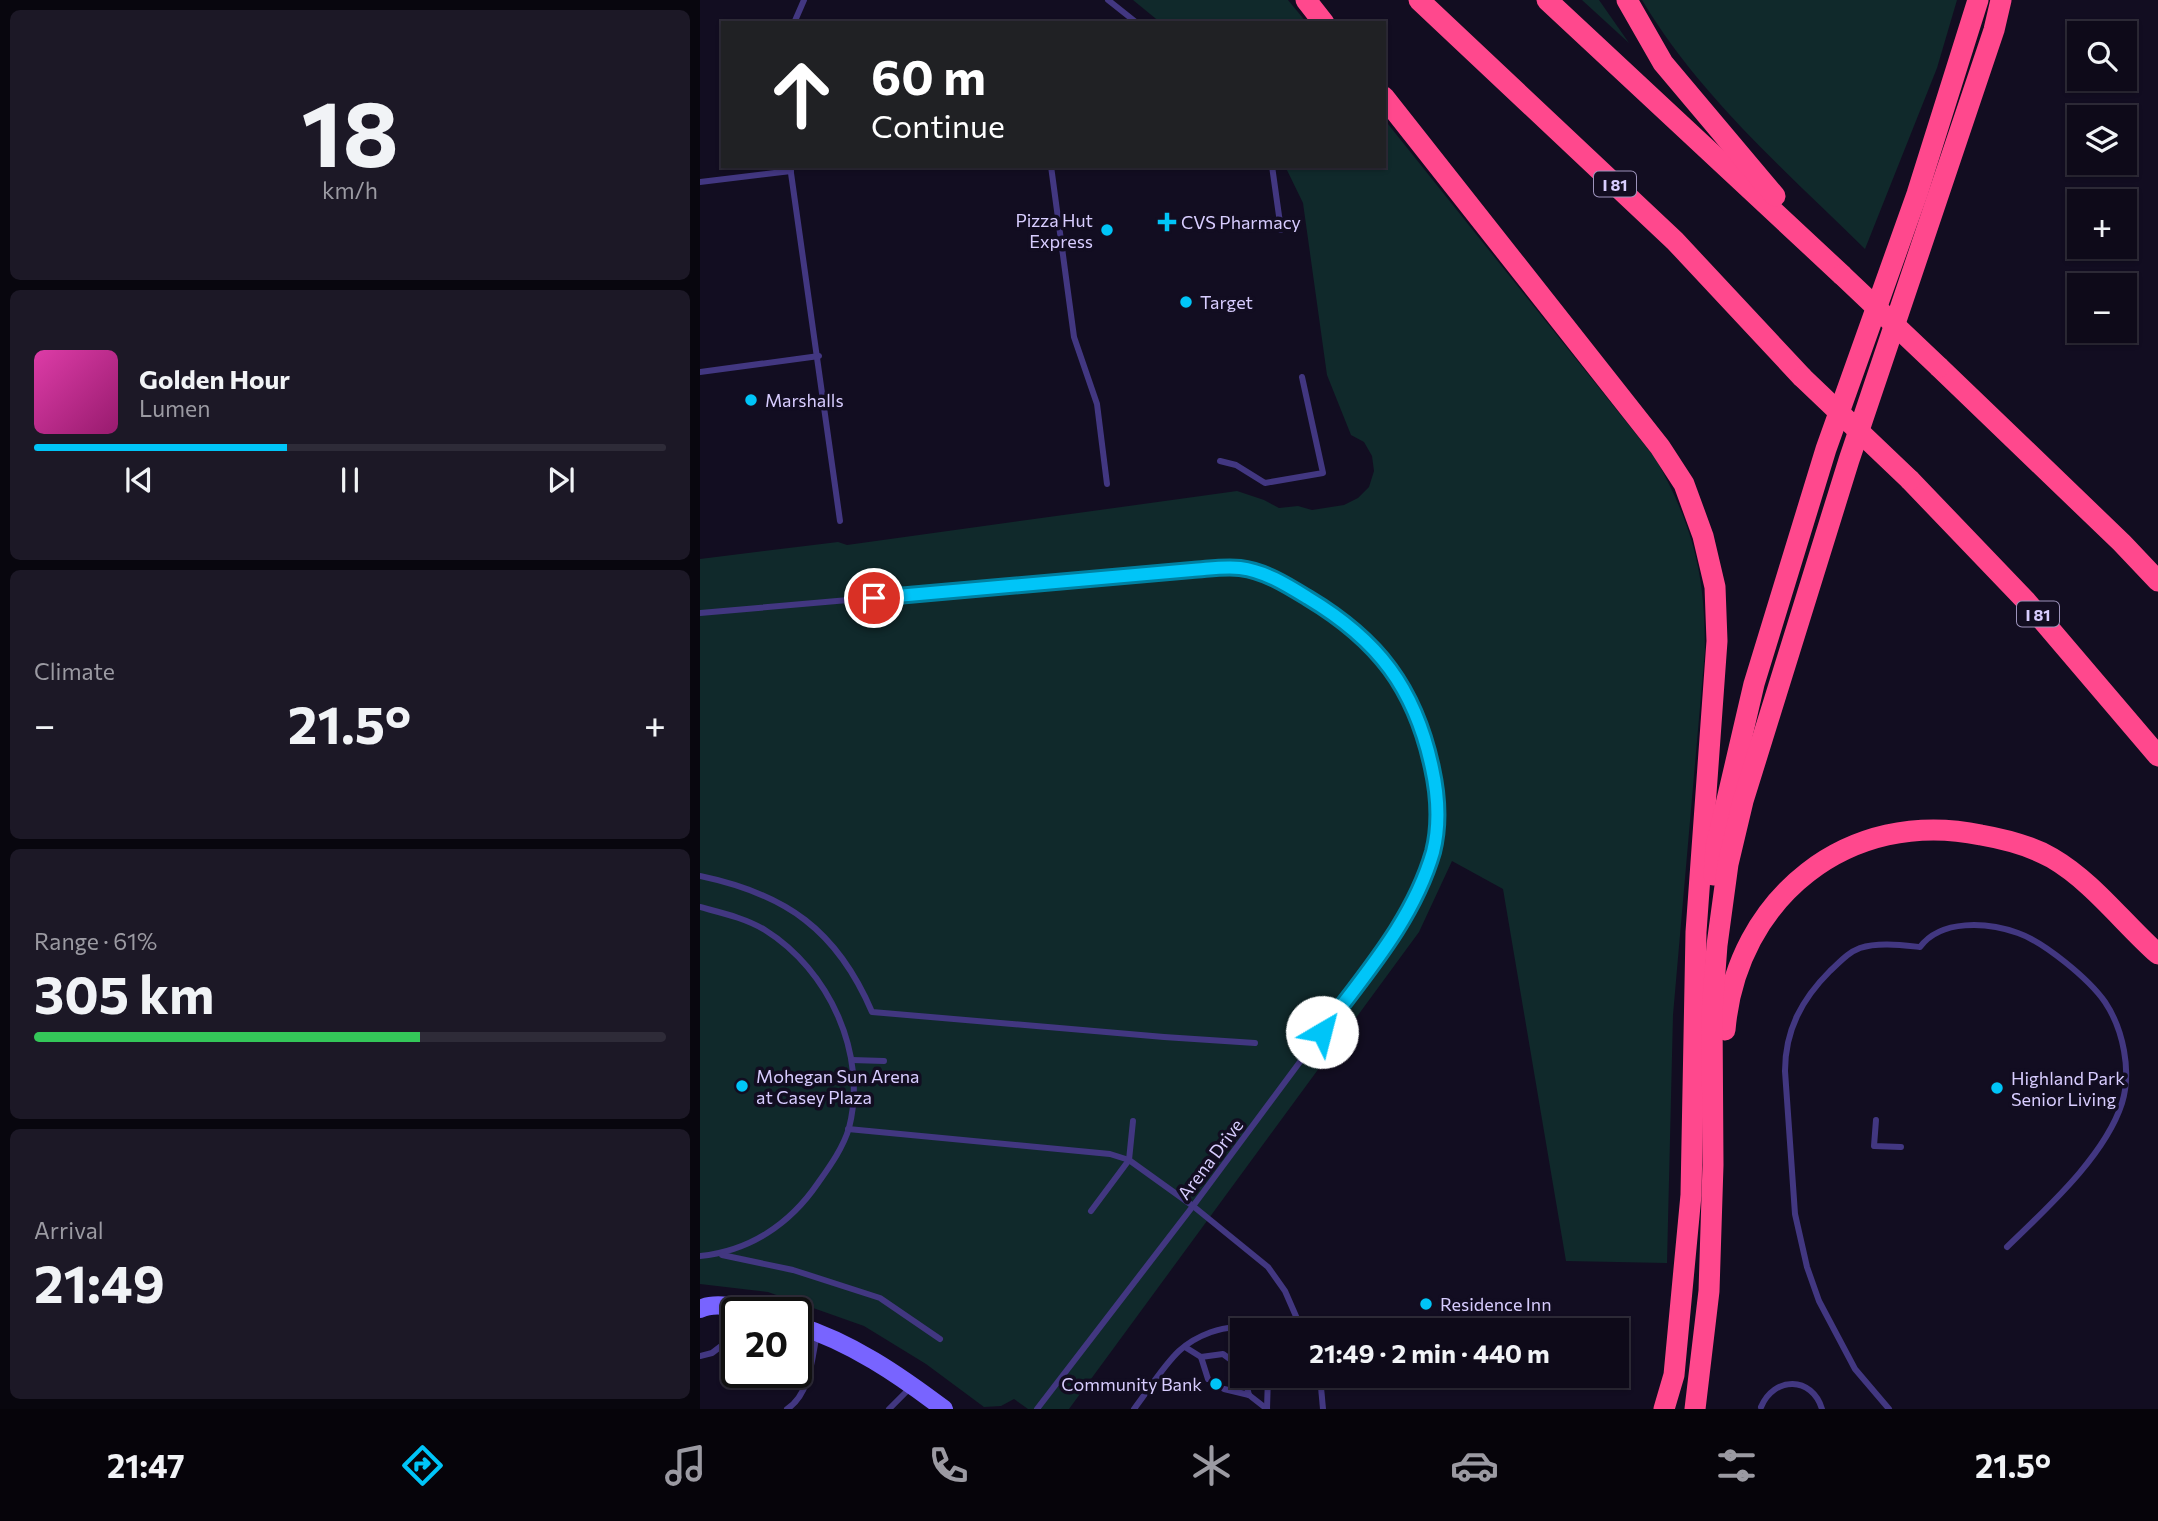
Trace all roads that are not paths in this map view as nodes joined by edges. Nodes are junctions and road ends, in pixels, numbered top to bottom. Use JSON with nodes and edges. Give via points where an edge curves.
{"nodes":[{"id":1,"x":804,"y":0,"type":"edge"},
{"id":2,"x":1108,"y":0,"type":"edge"},
{"id":3,"x":1306,"y":0,"type":"edge"},
{"id":4,"x":1419,"y":0,"type":"edge"},
{"id":5,"x":1547,"y":0,"type":"edge"},
{"id":6,"x":1627,"y":0,"type":"edge"},
{"id":7,"x":1978,"y":0,"type":"edge"},
{"id":8,"x":2001,"y":0,"type":"edge"},
{"id":9,"x":795,"y":21,"type":"edge"},
{"id":10,"x":1134,"y":21,"type":"edge"},
{"id":11,"x":1322,"y":21,"type":"edge"},
{"id":12,"x":1386,"y":100,"type":"edge"},
{"id":13,"x":790,"y":168,"type":"edge"},
{"id":14,"x":1051,"y":168,"type":"edge"},
{"id":15,"x":1272,"y":168,"type":"edge"},
{"id":16,"x":700,"y":182,"type":"edge"},
{"id":17,"x":1281,"y":229,"type":"dead end"},
{"id":18,"x":1839,"y":271,"type":"junction"},
{"id":19,"x":819,"y":356,"type":"junction"},
{"id":20,"x":700,"y":372,"type":"edge"},
{"id":21,"x":1302,"y":377,"type":"dead end"},
{"id":22,"x":1220,"y":461,"type":"dead end"},
{"id":23,"x":1107,"y":484,"type":"dead end"},
{"id":24,"x":840,"y":521,"type":"dead end"},
{"id":25,"x":2158,"y":581,"type":"edge"},
{"id":26,"x":700,"y":613,"type":"edge"},
{"id":27,"x":2158,"y":755,"type":"edge"},
{"id":28,"x":700,"y":876,"type":"edge"},
{"id":29,"x":700,"y":907,"type":"edge"},
{"id":30,"x":2158,"y":954,"type":"edge"},
{"id":31,"x":1255,"y":1043,"type":"dead end"},
{"id":32,"x":852,"y":1060,"type":"junction"},
{"id":33,"x":884,"y":1061,"type":"dead end"},
{"id":34,"x":1876,"y":1120,"type":"dead end"},
{"id":35,"x":1133,"y":1121,"type":"dead end"},
{"id":36,"x":848,"y":1129,"type":"junction"},
{"id":37,"x":1901,"y":1147,"type":"dead end"},
{"id":38,"x":1129,"y":1160,"type":"junction"},
{"id":39,"x":1691,"y":1164,"type":"junction"},
{"id":40,"x":1713,"y":1165,"type":"junction"},
{"id":41,"x":1193,"y":1206,"type":"junction"},
{"id":42,"x":1091,"y":1211,"type":"dead end"},
{"id":43,"x":2007,"y":1247,"type":"dead end"},
{"id":44,"x":704,"y":1255,"type":"edge"},
{"id":45,"x":702,"y":1306,"type":"edge"},
{"id":46,"x":721,"y":1308,"type":"edge"},
{"id":47,"x":1297,"y":1318,"type":"edge"},
{"id":48,"x":1230,"y":1328,"type":"edge"},
{"id":49,"x":812,"y":1330,"type":"edge"},
{"id":50,"x":817,"y":1331,"type":"junction"},
{"id":51,"x":940,"y":1339,"type":"dead end"},
{"id":52,"x":721,"y":1346,"type":"edge"},
{"id":53,"x":1185,"y":1347,"type":"junction"},
{"id":54,"x":700,"y":1356,"type":"edge"},
{"id":55,"x":1201,"y":1357,"type":"junction"},
{"id":56,"x":1230,"y":1359,"type":"edge"},
{"id":57,"x":1208,"y":1378,"type":"dead end"},
{"id":58,"x":912,"y":1385,"type":"junction"},
{"id":59,"x":1247,"y":1388,"type":"edge"},
{"id":60,"x":1268,"y":1388,"type":"edge"},
{"id":61,"x":1321,"y":1388,"type":"edge"},
{"id":62,"x":1224,"y":1390,"type":"dead end"},
{"id":63,"x":1249,"y":1395,"type":"junction"},
{"id":64,"x":1761,"y":1407,"type":"dead end"},
{"id":65,"x":787,"y":1409,"type":"edge"},
{"id":66,"x":889,"y":1409,"type":"edge"},
{"id":67,"x":944,"y":1409,"type":"edge"},
{"id":68,"x":1037,"y":1409,"type":"edge"},
{"id":69,"x":1134,"y":1409,"type":"edge"},
{"id":70,"x":1267,"y":1409,"type":"edge"},
{"id":71,"x":1323,"y":1409,"type":"edge"},
{"id":72,"x":1664,"y":1409,"type":"edge"},
{"id":73,"x":1695,"y":1409,"type":"edge"},
{"id":74,"x":1822,"y":1409,"type":"edge"},
{"id":75,"x":1889,"y":1409,"type":"edge"}],
"edges":[{"from":1,"to":9,"type":"lane"},
{"from":2,"to":10,"type":"lane"},
{"from":3,"to":11,"type":"highway"},
{"from":4,"to":27,"type":"highway","number":"I 81","bridge":true,"via":[[1675,241],[1802,377],[1910,480],[2026,601]]},
{"from":5,"to":18,"type":"highway"},
{"from":6,"to":18,"type":"highway","via":[[1663,63]]},
{"from":7,"to":39,"type":"highway","via":[[1917,194],[1826,449],[1754,684],[1716,847],[1701,992]]},
{"from":8,"to":40,"type":"highway","via":[[1849,460],[1743,801],[1728,864],[1717,945],[1712,1012]]},
{"from":12,"to":39,"type":"highway","via":[[1660,447],[1684,484],[1703,536],[1715,587],[1717,641],[1696,932]]},
{"from":13,"to":16,"type":"lane"},
{"from":13,"to":19,"type":"lane"},
{"from":14,"to":23,"type":"lane","via":[[1074,337],[1097,404]]},
{"from":15,"to":17,"type":"lane"},
{"from":18,"to":25,"type":"highway","bridge":true},
{"from":19,"to":20,"type":"lane"},
{"from":19,"to":24,"type":"lane"},
{"from":21,"to":22,"type":"lane","via":[[1323,473],[1265,483]]},
{"from":26,"to":41,"type":"lane","name":"Arena Drive","via":[[1241,568],[1282,582],[1349,624],[1379,655],[1405,689],[1425,733],[1438,817],[1433,850],[1403,923]]},
{"from":28,"to":31,"type":"lane","via":[[768,896],[802,917],[848,964],[872,1012]]},
{"from":29,"to":32,"type":"lane","via":[[767,931],[802,962],[831,1003]]},
{"from":30,"to":40,"type":"highway","via":[[2096,893],[2051,858],[2003,839],[1952,829],[1900,832],[1824,860],[1775,902],[1736,970],[1727,1007]]},
{"from":32,"to":33,"type":"lane"},
{"from":32,"to":36,"type":"lane"},
{"from":34,"to":37,"type":"lane","via":[[1874,1146]]},
{"from":35,"to":38,"type":"lane"},
{"from":36,"to":38,"type":"lane","via":[[1110,1154]]},
{"from":36,"to":44,"type":"lane","via":[[835,1160],[813,1191],[778,1227],[743,1246]]},
{"from":38,"to":41,"type":"lane"},
{"from":38,"to":42,"type":"lane"},
{"from":39,"to":72,"type":"highway","via":[[1674,1375]]},
{"from":40,"to":73,"type":"highway","via":[[1709,1291]]},
{"from":41,"to":47,"type":"lane","via":[[1268,1267]]},
{"from":41,"to":68,"type":"lane","name":"Arena Drive"},
{"from":43,"to":75,"type":"lane","via":[[2102,1145],[2114,1123],[2126,1076],[2115,1020],[2090,985],[2019,933],[1968,925],[1934,932],[1920,947],[1864,947],[1849,953],[1814,987],[1788,1035],[1785,1071],[1795,1214],[1819,1301],[1856,1369]]},
{"from":44,"to":51,"type":"lane","via":[[727,1255],[793,1270],[864,1293],[896,1307]]},
{"from":45,"to":46,"type":"main road"},
{"from":48,"to":53,"type":"lane"},
{"from":49,"to":50,"type":"main road"},
{"from":50,"to":58,"type":"main road"},
{"from":50,"to":65,"type":"lane","via":[[808,1377],[795,1404]]},
{"from":52,"to":54,"type":"lane"},
{"from":53,"to":55,"type":"lane"},
{"from":53,"to":69,"type":"lane"},
{"from":55,"to":56,"type":"lane","via":[[1223,1354]]},
{"from":55,"to":57,"type":"lane"},
{"from":58,"to":66,"type":"lane"},
{"from":58,"to":67,"type":"main road"},
{"from":59,"to":63,"type":"lane"},
{"from":60,"to":70,"type":"lane"},
{"from":61,"to":71,"type":"lane"},
{"from":62,"to":63,"type":"lane"},
{"from":63,"to":70,"type":"lane"},
{"from":64,"to":74,"type":"lane","via":[[1775,1389],[1798,1383]]}]}
